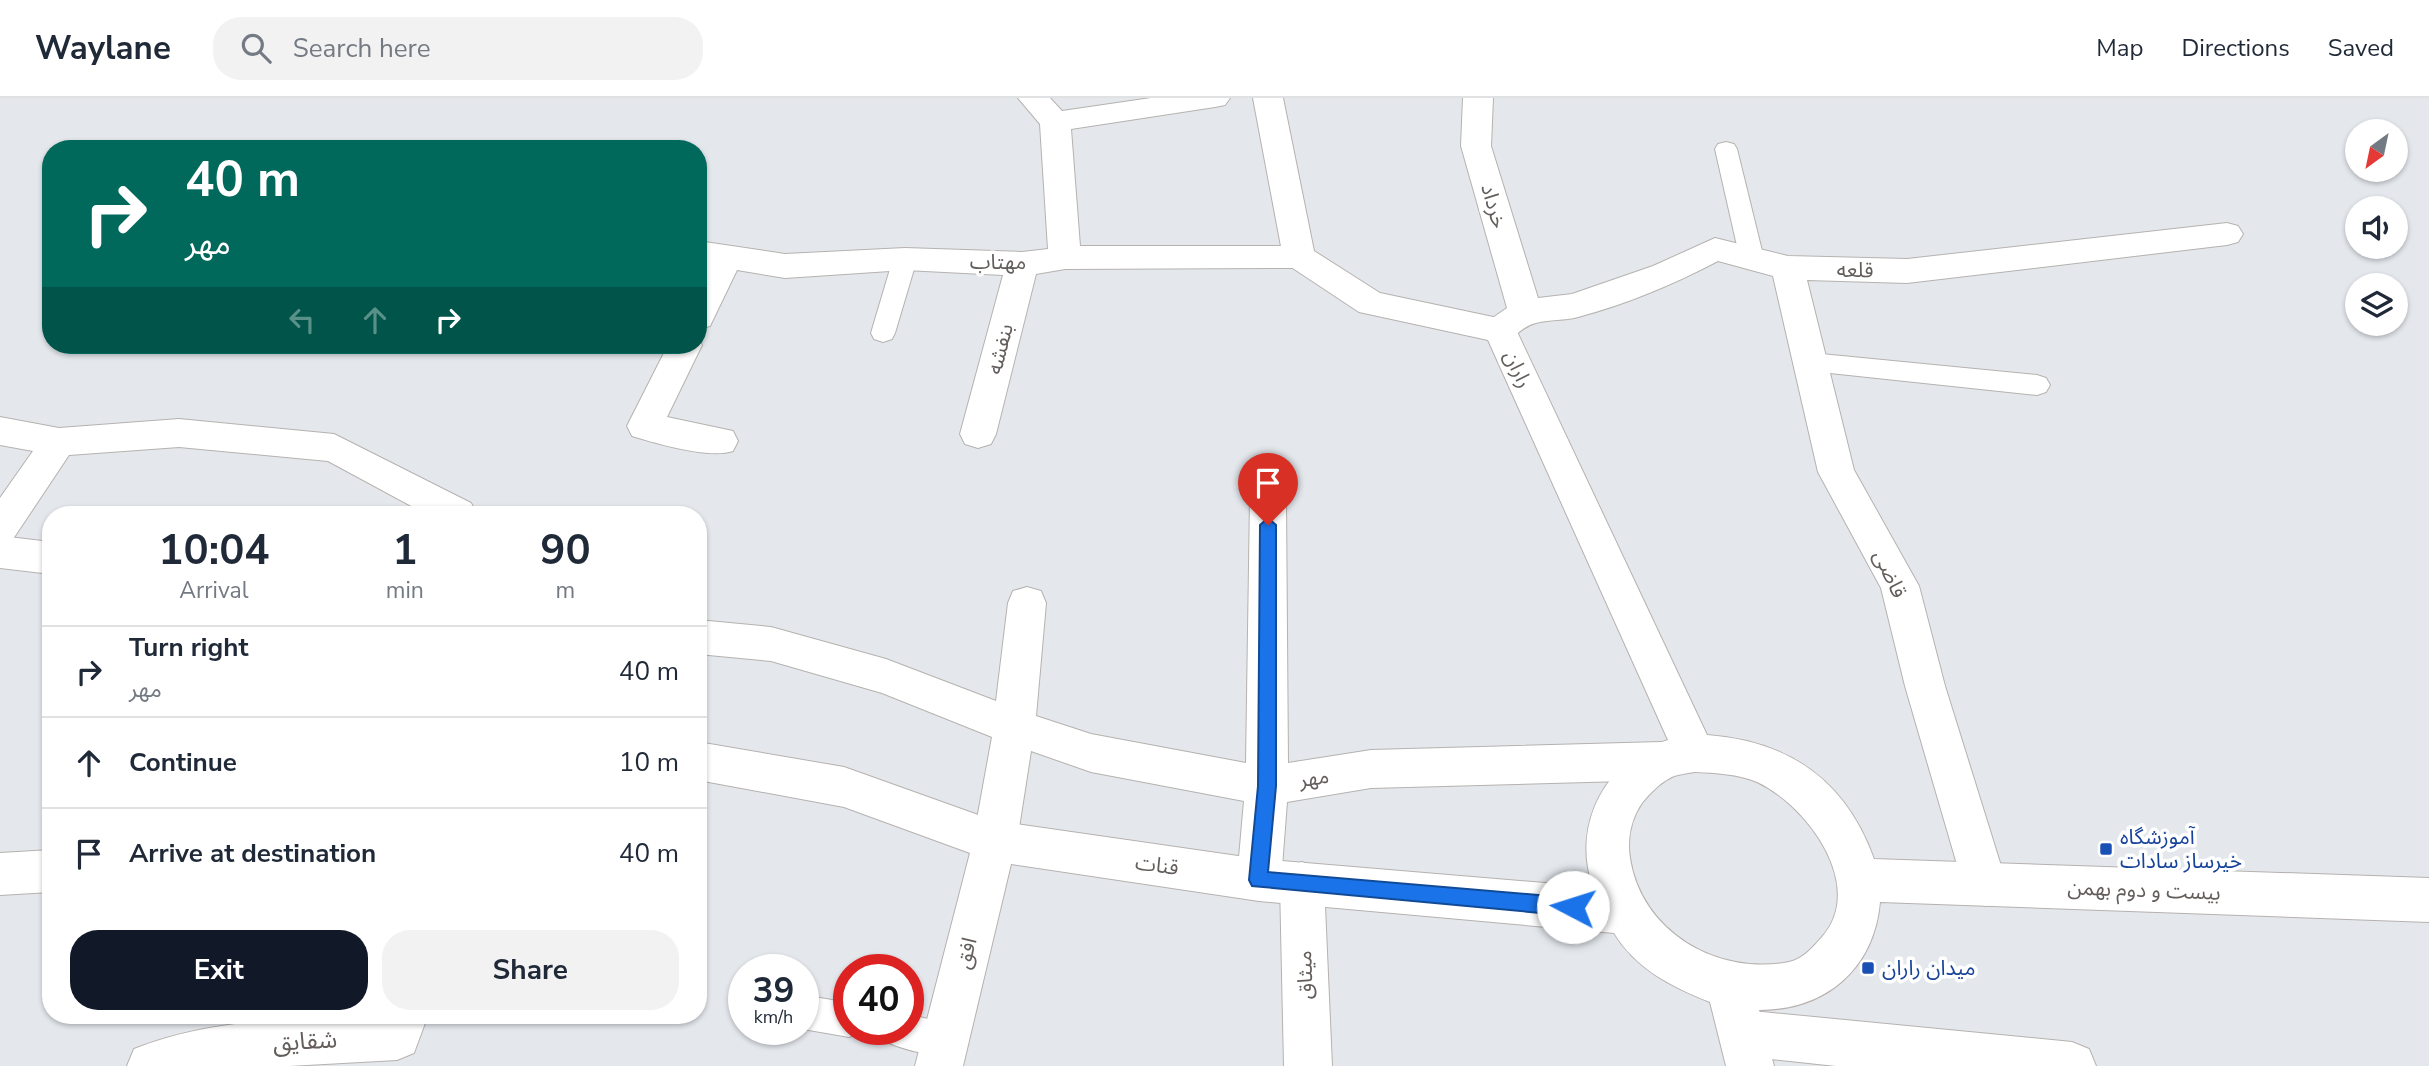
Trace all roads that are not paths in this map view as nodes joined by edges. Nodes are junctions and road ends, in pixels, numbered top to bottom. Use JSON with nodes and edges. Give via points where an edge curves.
{"nodes":[{"id":1,"x":1033,"y":98,"type":"edge"},
{"id":2,"x":1215,"y":98,"type":"edge"},
{"id":3,"x":1268,"y":98,"type":"edge"},
{"id":4,"x":1478,"y":98,"type":"edge"},
{"id":5,"x":1055,"y":122,"type":"junction"},
{"id":6,"x":1727,"y":149,"type":"dead end"},
{"id":7,"x":2227,"y":234,"type":"dead end"},
{"id":8,"x":713,"y":254,"type":"edge"},
{"id":9,"x":1299,"y":257,"type":"junction"},
{"id":10,"x":1065,"y":258,"type":"junction"},
{"id":11,"x":905,"y":259,"type":"junction"},
{"id":12,"x":1752,"y":259,"type":"junction"},
{"id":13,"x":1022,"y":264,"type":"junction"},
{"id":14,"x":1788,"y":268,"type":"junction"},
{"id":15,"x":707,"y":279,"type":"edge"},
{"id":16,"x":1513,"y":321,"type":"junction"},
{"id":17,"x":883,"y":333,"type":"dead end"},
{"id":18,"x":681,"y":354,"type":"edge"},
{"id":19,"x":1811,"y":362,"type":"junction"},
{"id":20,"x":2037,"y":385,"type":"dead end"},
{"id":21,"x":0,"y":431,"type":"edge"},
{"id":22,"x":978,"y":434,"type":"dead end"},
{"id":23,"x":720,"y":441,"type":"dead end"},
{"id":24,"x":59,"y":442,"type":"junction"},
{"id":25,"x":1268,"y":499,"type":"dead end"},
{"id":26,"x":443,"y":506,"type":"edge"},
{"id":27,"x":0,"y":528,"type":"edge"},
{"id":28,"x":0,"y":552,"type":"edge"},
{"id":29,"x":42,"y":557,"type":"edge"},
{"id":30,"x":1027,"y":603,"type":"dead end"},
{"id":31,"x":707,"y":638,"type":"edge"},
{"id":32,"x":1014,"y":727,"type":"junction"},
{"id":33,"x":1678,"y":757,"type":"junction"},
{"id":34,"x":707,"y":763,"type":"edge"},
{"id":35,"x":1267,"y":786,"type":"junction"},
{"id":36,"x":995,"y":841,"type":"junction"},
{"id":37,"x":42,"y":872,"type":"edge"},
{"id":38,"x":0,"y":874,"type":"edge"},
{"id":39,"x":1859,"y":880,"type":"junction"},
{"id":40,"x":1280,"y":881,"type":"junction"},
{"id":41,"x":1985,"y":885,"type":"junction"},
{"id":42,"x":2429,"y":900,"type":"edge"},
{"id":43,"x":1626,"y":912,"type":"junction"},
{"id":44,"x":1730,"y":985,"type":"junction"},
{"id":45,"x":402,"y":1024,"type":"edge"},
{"id":46,"x":924,"y":1043,"type":"edge"},
{"id":47,"x":1746,"y":1049,"type":"edge"},
{"id":48,"x":942,"y":1052,"type":"edge"},
{"id":49,"x":151,"y":1066,"type":"edge"},
{"id":50,"x":1308,"y":1066,"type":"edge"},
{"id":51,"x":2072,"y":1066,"type":"edge"}],
"edges":[{"from":1,"to":5,"type":"street"},
{"from":2,"to":5,"type":"street"},
{"from":3,"to":9,"type":"street"},
{"from":4,"to":16,"type":"street","name":"خرداد","via":[[1476,146]]},
{"from":5,"to":10,"type":"street"},
{"from":6,"to":12,"type":"lane"},
{"from":7,"to":14,"type":"street","name":"قلعه","via":[[1907,271]]},
{"from":8,"to":11,"type":"street","name":"مهتاب","via":[[785,266]]},
{"from":8,"to":15,"type":"street"},
{"from":9,"to":10,"type":"street","name":"مهتاب"},
{"from":9,"to":16,"type":"street","name":"راران","via":[[1371,303]]},
{"from":10,"to":13,"type":"street","name":"مهتاب"},
{"from":11,"to":13,"type":"street","name":"مهتاب"},
{"from":11,"to":17,"type":"lane"},
{"from":12,"to":14,"type":"street","name":"قلعه"},
{"from":12,"to":16,"type":"street","name":"قلعه","via":[[1715,249],[1665,274],[1575,306]]},
{"from":13,"to":22,"type":"street","name":"بنفشه"},
{"from":14,"to":19,"type":"street","name":"قاضی"},
{"from":16,"to":33,"type":"street","name":"راران"},
{"from":18,"to":23,"type":"street","via":[[645,426]]},
{"from":19,"to":20,"type":"lane"},
{"from":19,"to":41,"type":"street","name":"قاضی","via":[[1836,472],[1900,586]]},
{"from":21,"to":24,"type":"street"},
{"from":24,"to":26,"type":"street","via":[[179,433],[334,448]]},
{"from":24,"to":27,"type":"street"},
{"from":25,"to":35,"type":"street"},
{"from":28,"to":29,"type":"street"},
{"from":30,"to":32,"type":"street","name":"افق"},
{"from":31,"to":32,"type":"street","name":"مهر","via":[[784,648],[886,677]]},
{"from":32,"to":35,"type":"street","name":"مهر","via":[[1091,753]]},
{"from":32,"to":36,"type":"street","name":"افق"},
{"from":33,"to":35,"type":"street","name":"مهر","via":[[1371,769]]},
{"from":33,"to":39,"type":"street","via":[[1731,754],[1767,766],[1800,785],[1828,813],[1848,845]]},
{"from":33,"to":43,"type":"street","via":[[1633,779],[1614,806],[1606,839],[1611,876]]},
{"from":34,"to":36,"type":"street","name":"قنات","via":[[844,787]]},
{"from":35,"to":40,"type":"street"},
{"from":36,"to":40,"type":"street","name":"قنات"},
{"from":36,"to":48,"type":"street","name":"افق"},
{"from":37,"to":38,"type":"street"},
{"from":39,"to":41,"type":"street","name":"بیست و دوم بهمن"},
{"from":39,"to":44,"type":"street","via":[[1857,919],[1842,952],[1812,977],[1773,988]]},
{"from":40,"to":43,"type":"street","name":"قنات"},
{"from":40,"to":50,"type":"street","name":"میثاق"},
{"from":41,"to":42,"type":"street","name":"بیست و دوم بهمن"},
{"from":43,"to":44,"type":"street","via":[[1653,945],[1689,971]]},
{"from":44,"to":47,"type":"street"},
{"from":45,"to":49,"type":"street","name":"شقایق","via":[[397,1036],[246,1045]]},
{"from":46,"to":48,"type":"lane"},
{"from":47,"to":51,"type":"street"}]}
